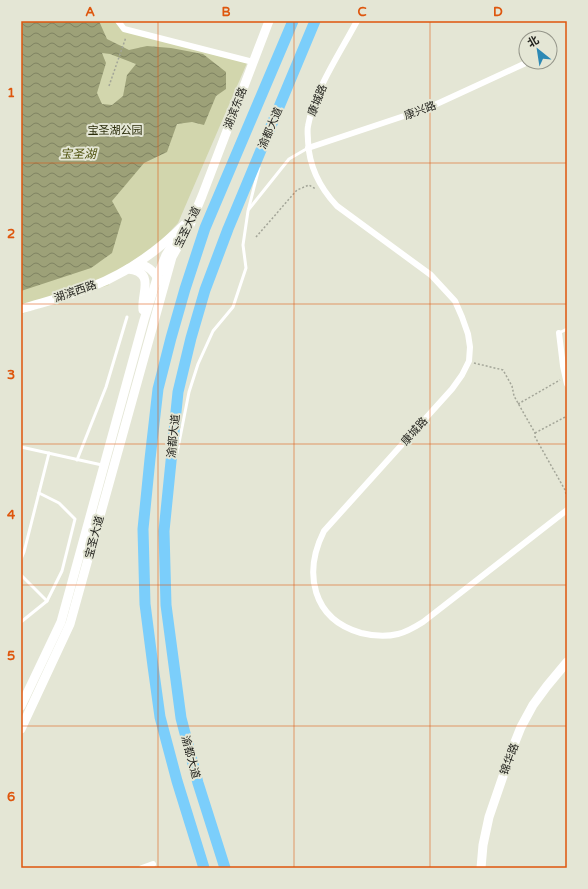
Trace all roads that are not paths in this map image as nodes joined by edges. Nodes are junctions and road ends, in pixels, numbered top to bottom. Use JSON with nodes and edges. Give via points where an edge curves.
{"nodes":[{"id":1,"x":118,"y":21,"type":"edge"},
{"id":2,"x":269,"y":21,"type":"edge"},
{"id":3,"x":284,"y":21,"type":"edge"},
{"id":4,"x":293,"y":21,"type":"edge"},
{"id":5,"x":315,"y":21,"type":"edge"},
{"id":6,"x":323,"y":21,"type":"edge"},
{"id":7,"x":357,"y":21,"type":"edge"},
{"id":8,"x":253,"y":62,"type":"junction"},
{"id":9,"x":518,"y":67,"type":"edge"},
{"id":10,"x":290,"y":79,"type":"junction"},
{"id":11,"x":249,"y":126,"type":"junction"},
{"id":12,"x":268,"y":133,"type":"junction"},
{"id":13,"x":308,"y":148,"type":"junction"},
{"id":14,"x":202,"y":196,"type":"junction"},
{"id":15,"x":248,"y":211,"type":"junction"},
{"id":16,"x":185,"y":224,"type":"junction"},
{"id":17,"x":137,"y":264,"type":"junction"},
{"id":18,"x":128,"y":269,"type":"junction"},
{"id":19,"x":157,"y":277,"type":"junction"},
{"id":20,"x":161,"y":294,"type":"junction"},
{"id":21,"x":21,"y":309,"type":"edge"},
{"id":22,"x":127,"y":317,"type":"dead end"},
{"id":23,"x":144,"y":320,"type":"junction"},
{"id":24,"x":567,"y":329,"type":"edge"},
{"id":25,"x":559,"y":333,"type":"joint"},
{"id":26,"x":567,"y":384,"type":"edge"},
{"id":27,"x":21,"y":447,"type":"edge"},
{"id":28,"x":49,"y":453,"type":"junction"},
{"id":29,"x":77,"y":460,"type":"junction"},
{"id":30,"x":104,"y":466,"type":"junction"},
{"id":31,"x":168,"y":480,"type":"junction"},
{"id":32,"x":39,"y":493,"type":"junction"},
{"id":33,"x":567,"y":510,"type":"edge"},
{"id":34,"x":21,"y":559,"type":"edge"},
{"id":35,"x":21,"y":575,"type":"edge"},
{"id":36,"x":47,"y":601,"type":"junction"},
{"id":37,"x":21,"y":622,"type":"edge"},
{"id":38,"x":567,"y":662,"type":"edge"},
{"id":39,"x":21,"y":706,"type":"edge"},
{"id":40,"x":21,"y":730,"type":"edge"},
{"id":41,"x":153,"y":864,"type":"dead end"},
{"id":42,"x":142,"y":868,"type":"edge"},
{"id":43,"x":204,"y":868,"type":"edge"},
{"id":44,"x":225,"y":868,"type":"edge"},
{"id":45,"x":480,"y":868,"type":"edge"}],
"edges":[{"from":1,"to":8,"type":"street","via":[[124,29]]},
{"from":2,"to":8,"type":"main road","name":"湖滨东路"},
{"from":3,"to":11,"type":"highway"},
{"from":4,"to":11,"type":"highway","name":"渝都大道"},
{"from":5,"to":10,"type":"highway","name":"渝都大道"},
{"from":6,"to":10,"type":"highway"},
{"from":7,"to":13,"type":"street","name":"康城路","via":[[313,107],[308,128]]},
{"from":8,"to":14,"type":"main road","name":"湖滨东路"},
{"from":9,"to":13,"type":"street","name":"康兴路","via":[[428,108]]},
{"from":10,"to":12,"type":"highway","name":"渝都大道"},
{"from":11,"to":43,"type":"highway","name":"渝都大道","via":[[205,228],[171,338],[158,389],[143,529],[145,604],[160,717]]},
{"from":12,"to":15,"type":"lane"},
{"from":12,"to":31,"type":"highway","name":"渝都大道","via":[[228,229],[190,338],[178,392]]},
{"from":13,"to":15,"type":"lane","via":[[289,159]]},
{"from":13,"to":33,"type":"street","name":"康城路","via":[[312,166],[326,195],[351,218],[431,275],[455,301],[468,334],[470,347],[469,361],[452,389],[324,531],[318,543],[312,568],[315,592],[321,603],[337,621],[356,631],[368,635],[397,635],[423,622]]},
{"from":14,"to":16,"type":"main road","name":"宝圣大道"},
{"from":14,"to":20,"type":"main road","name":"宝圣大道","via":[[190,225],[172,257]]},
{"from":15,"to":31,"type":"lane","via":[[243,245],[246,268],[232,307],[213,331],[198,364]]},
{"from":16,"to":17,"type":"main road","name":"湖滨西路","via":[[167,242]]},
{"from":16,"to":19,"type":"main road","name":"宝圣大道","via":[[166,255]]},
{"from":17,"to":18,"type":"main road","name":"湖滨西路"},
{"from":17,"to":19,"type":"main road","via":[[144,264],[153,270]]},
{"from":18,"to":21,"type":"main road","name":"湖滨西路","via":[[92,287]]},
{"from":18,"to":23,"type":"main road","via":[[137,270],[144,276]]},
{"from":19,"to":20,"type":"main road","via":[[160,280]]},
{"from":19,"to":23,"type":"main road","name":"宝圣大道"},
{"from":20,"to":40,"type":"main road","name":"宝圣大道","via":[[70,624]]},
{"from":22,"to":29,"type":"lane","via":[[106,387]]},
{"from":23,"to":30,"type":"main road","name":"宝圣大道"},
{"from":24,"to":25,"type":"lane"},
{"from":25,"to":26,"type":"street"},
{"from":27,"to":28,"type":"lane"},
{"from":28,"to":29,"type":"lane"},
{"from":28,"to":32,"type":"lane"},
{"from":29,"to":30,"type":"lane"},
{"from":30,"to":39,"type":"main road","name":"宝圣大道","via":[[61,622]]},
{"from":31,"to":44,"type":"highway","name":"渝都大道","via":[[164,531],[166,605],[173,667],[181,718]]},
{"from":32,"to":34,"type":"lane"},
{"from":32,"to":36,"type":"lane","via":[[59,503],[75,519],[62,571]]},
{"from":35,"to":36,"type":"lane"},
{"from":36,"to":37,"type":"lane"},
{"from":38,"to":45,"type":"main road","name":"锦华路","via":[[533,705],[518,734],[489,817]]},
{"from":41,"to":42,"type":"street"}]}
